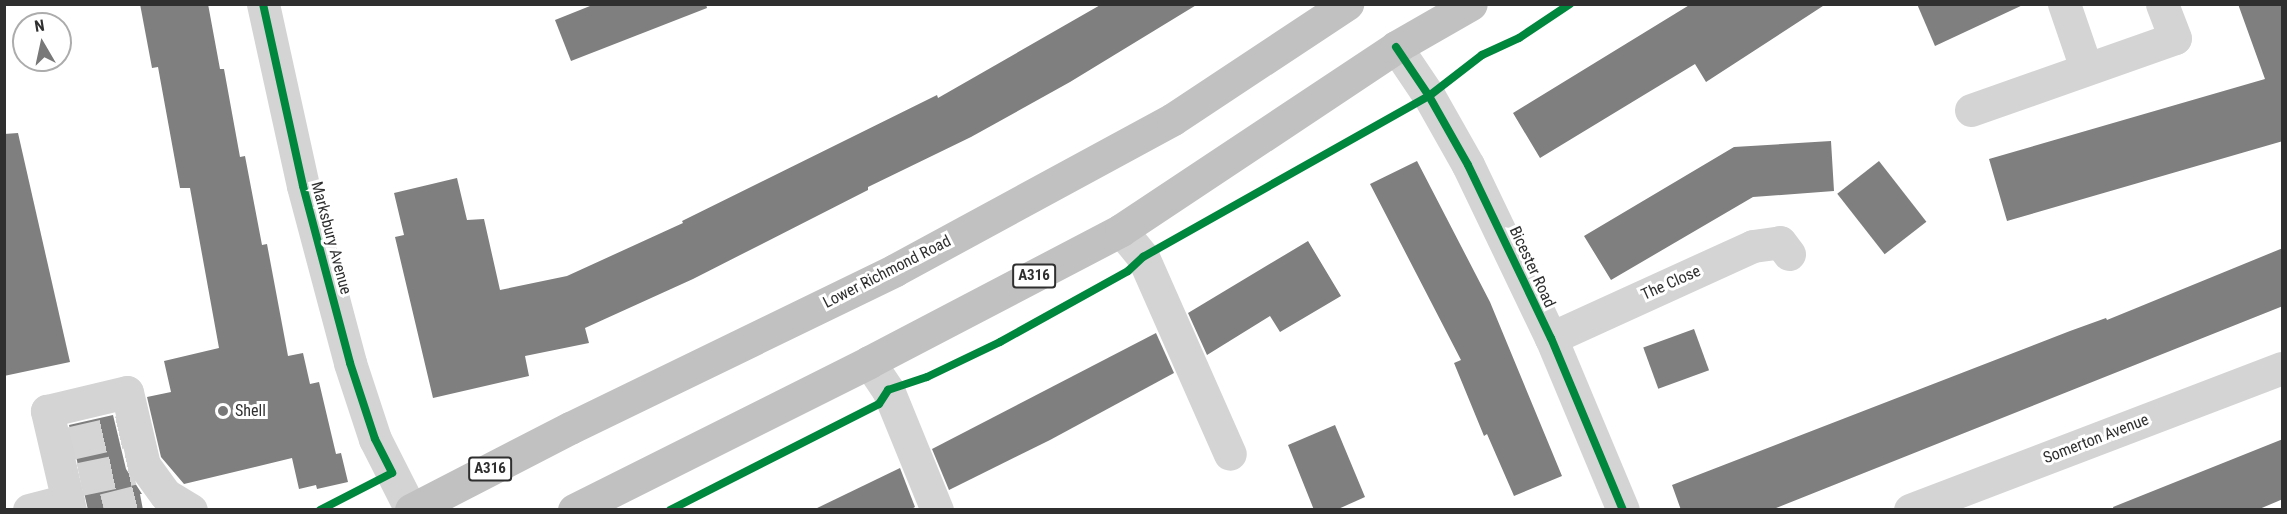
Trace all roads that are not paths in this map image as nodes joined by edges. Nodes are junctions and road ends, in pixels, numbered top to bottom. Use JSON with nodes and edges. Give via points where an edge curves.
{"nodes":[{"id":1,"x":264,"y":4,"type":"edge"},
{"id":2,"x":1347,"y":4,"type":"edge"},
{"id":3,"x":1471,"y":4,"type":"edge"},
{"id":4,"x":2064,"y":4,"type":"edge"},
{"id":5,"x":2162,"y":4,"type":"edge"},
{"id":6,"x":1396,"y":47,"type":"junction"},
{"id":7,"x":2086,"y":68,"type":"junction"},
{"id":8,"x":1971,"y":110,"type":"dead end"},
{"id":9,"x":1121,"y":230,"type":"junction"},
{"id":10,"x":1789,"y":254,"type":"dead end"},
{"id":11,"x":1551,"y":338,"type":"junction"},
{"id":12,"x":869,"y":362,"type":"junction"},
{"id":13,"x":2283,"y":368,"type":"edge"},
{"id":14,"x":1230,"y":454,"type":"dead end"},
{"id":15,"x":70,"y":493,"type":"edge"},
{"id":16,"x":166,"y":502,"type":"edge"},
{"id":17,"x":29,"y":510,"type":"edge"},
{"id":18,"x":411,"y":510,"type":"edge"},
{"id":19,"x":574,"y":510,"type":"edge"},
{"id":20,"x":937,"y":510,"type":"edge"},
{"id":21,"x":1623,"y":510,"type":"edge"},
{"id":22,"x":1910,"y":510,"type":"edge"}],
"edges":[{"from":1,"to":18,"type":"street","name":"Marksbury Avenue","via":[[303,186],[350,363],[375,439]]},
{"from":2,"to":18,"type":"highway","name":"Lower Richmond Road","number":"A316","via":[[1173,119],[895,270]]},
{"from":3,"to":6,"type":"highway","number":"A316"},
{"from":4,"to":7,"type":"street"},
{"from":5,"to":7,"type":"street","via":[[2175,38]]},
{"from":6,"to":9,"type":"highway","number":"A316"},
{"from":6,"to":11,"type":"street","name":"Bicester Road","via":[[1468,165]]},
{"from":7,"to":8,"type":"street"},
{"from":9,"to":12,"type":"highway","number":"A316"},
{"from":9,"to":14,"type":"street","via":[[1143,257]]},
{"from":10,"to":11,"type":"street","name":"The Close","via":[[1780,242],[1752,246]]},
{"from":11,"to":21,"type":"street","name":"Bicester Road"},
{"from":12,"to":19,"type":"highway","number":"A316"},
{"from":12,"to":20,"type":"street","via":[[888,390]]},
{"from":13,"to":22,"type":"street","name":"Somerton Avenue"},
{"from":15,"to":16,"type":"street","via":[[63,445],[46,411],[127,392],[130,430],[139,466]]},
{"from":15,"to":17,"type":"street"}]}
